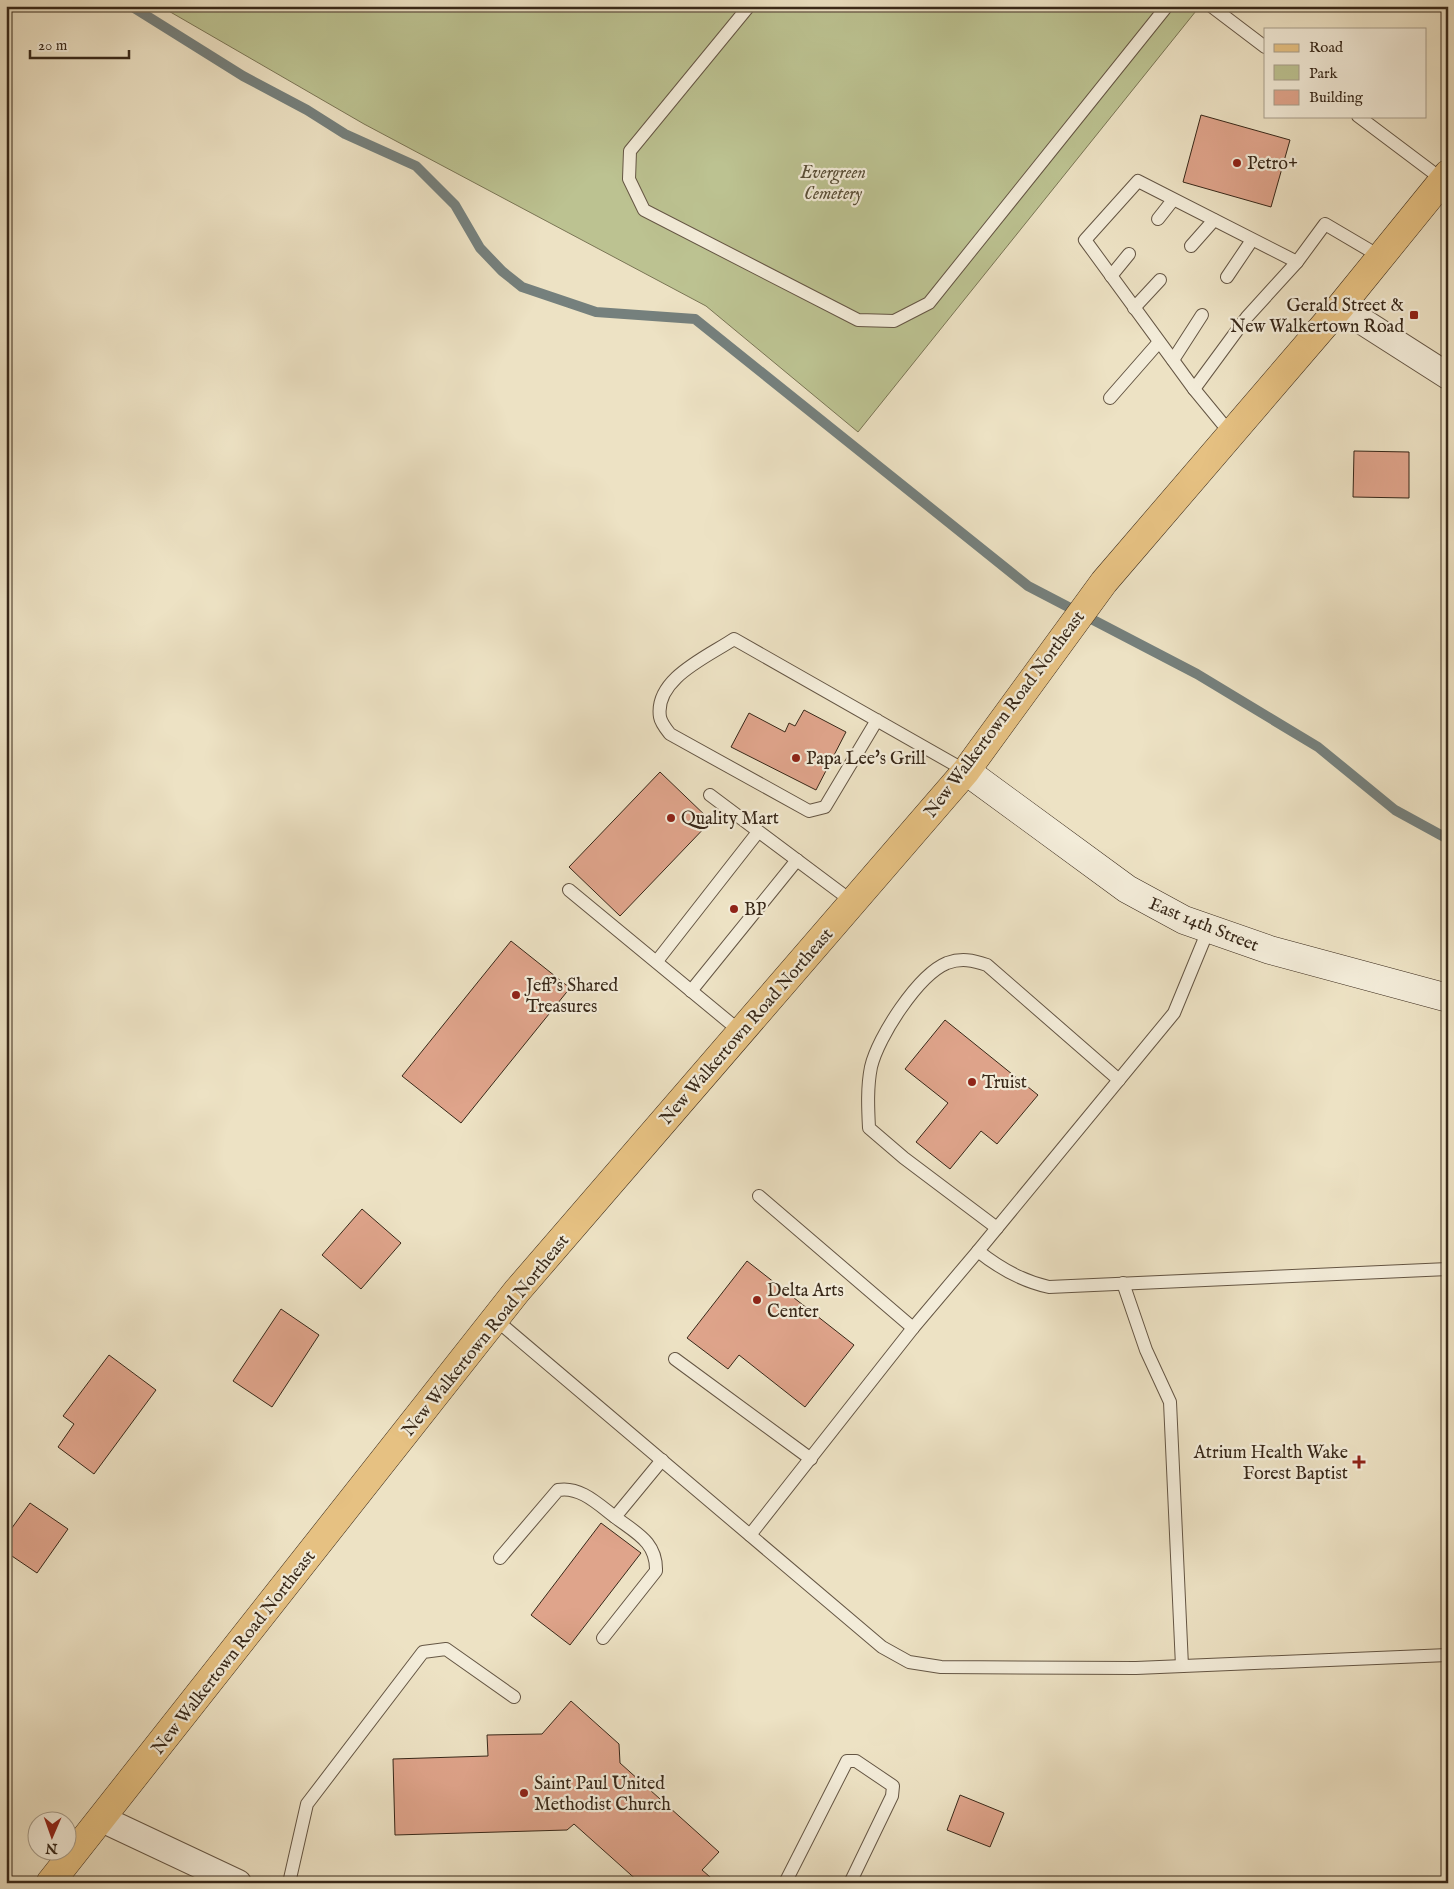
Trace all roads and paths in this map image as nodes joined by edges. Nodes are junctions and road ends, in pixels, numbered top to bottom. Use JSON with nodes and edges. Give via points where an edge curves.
{"nodes":[{"id":1,"x":749,"y":6,"type":"edge"},
{"id":2,"x":1167,"y":6,"type":"edge"},
{"id":3,"x":1211,"y":6,"type":"edge"},
{"id":4,"x":1264,"y":46,"type":"edge"},
{"id":5,"x":1361,"y":118,"type":"edge"},
{"id":6,"x":1445,"y":177,"type":"edge"},
{"id":7,"x":1173,"y":200,"type":"junction"},
{"id":8,"x":1158,"y":219,"type":"dead end"},
{"id":9,"x":1214,"y":220,"type":"junction"},
{"id":10,"x":1252,"y":240,"type":"junction"},
{"id":11,"x":1190,"y":246,"type":"dead end"},
{"id":12,"x":1129,"y":254,"type":"dead end"},
{"id":13,"x":1381,"y":257,"type":"junction"},
{"id":14,"x":1297,"y":262,"type":"junction"},
{"id":15,"x":1111,"y":276,"type":"junction"},
{"id":16,"x":1227,"y":277,"type":"dead end"},
{"id":17,"x":1160,"y":280,"type":"dead end"},
{"id":18,"x":1340,"y":307,"type":"junction"},
{"id":19,"x":1134,"y":308,"type":"junction"},
{"id":20,"x":1202,"y":315,"type":"dead end"},
{"id":21,"x":1159,"y":342,"type":"junction"},
{"id":22,"x":1173,"y":360,"type":"junction"},
{"id":23,"x":1448,"y":376,"type":"edge"},
{"id":24,"x":1194,"y":389,"type":"junction"},
{"id":25,"x":1110,"y":398,"type":"dead end"},
{"id":26,"x":1231,"y":434,"type":"junction"},
{"id":27,"x":877,"y":720,"type":"junction"},
{"id":28,"x":966,"y":771,"type":"junction"},
{"id":29,"x":710,"y":795,"type":"dead end"},
{"id":30,"x":758,"y":832,"type":"junction"},
{"id":31,"x":797,"y":860,"type":"junction"},
{"id":32,"x":569,"y":890,"type":"dead end"},
{"id":33,"x":853,"y":902,"type":"junction"},
{"id":34,"x":1209,"y":928,"type":"junction"},
{"id":35,"x":657,"y":961,"type":"junction"},
{"id":36,"x":691,"y":990,"type":"junction"},
{"id":37,"x":1448,"y":998,"type":"edge"},
{"id":38,"x":740,"y":1032,"type":"junction"},
{"id":39,"x":1118,"y":1080,"type":"junction"},
{"id":40,"x":759,"y":1196,"type":"dead end"},
{"id":41,"x":997,"y":1228,"type":"junction"},
{"id":42,"x":978,"y":1251,"type":"junction"},
{"id":43,"x":1448,"y":1269,"type":"edge"},
{"id":44,"x":1124,"y":1283,"type":"junction"},
{"id":45,"x":495,"y":1319,"type":"junction"},
{"id":46,"x":913,"y":1328,"type":"junction"},
{"id":47,"x":675,"y":1359,"type":"dead end"},
{"id":48,"x":811,"y":1459,"type":"junction"},
{"id":49,"x":662,"y":1460,"type":"junction"},
{"id":50,"x":615,"y":1517,"type":"junction"},
{"id":51,"x":750,"y":1535,"type":"junction"},
{"id":52,"x":500,"y":1558,"type":"dead end"},
{"id":53,"x":603,"y":1638,"type":"dead end"},
{"id":54,"x":1448,"y":1655,"type":"edge"},
{"id":55,"x":1182,"y":1666,"type":"junction"},
{"id":56,"x":514,"y":1697,"type":"dead end"},
{"id":57,"x":102,"y":1819,"type":"junction"},
{"id":58,"x":50,"y":1883,"type":"edge"},
{"id":59,"x":238,"y":1883,"type":"edge"},
{"id":60,"x":289,"y":1883,"type":"edge"},
{"id":61,"x":784,"y":1883,"type":"edge"},
{"id":62,"x":850,"y":1883,"type":"edge"}],
"edges":[{"from":1,"to":2,"type":"lane","via":[[630,151],[629,179],[644,210],[858,320],[894,321],[929,303]]},
{"from":3,"to":4,"type":"lane"},
{"from":5,"to":6,"type":"lane"},
{"from":6,"to":13,"type":"main road","name":"New Walkertown Road Northeast"},
{"from":7,"to":8,"type":"lane"},
{"from":7,"to":9,"type":"lane"},
{"from":7,"to":15,"type":"lane","via":[[1138,181],[1085,240]]},
{"from":9,"to":10,"type":"lane"},
{"from":9,"to":11,"type":"lane"},
{"from":10,"to":14,"type":"lane"},
{"from":10,"to":16,"type":"lane"},
{"from":12,"to":15,"type":"lane"},
{"from":13,"to":14,"type":"lane","via":[[1325,224]]},
{"from":13,"to":18,"type":"main road","name":"New Walkertown Road Northeast"},
{"from":14,"to":24,"type":"lane","via":[[1247,317]]},
{"from":15,"to":19,"type":"lane"},
{"from":17,"to":19,"type":"lane"},
{"from":18,"to":23,"type":"street"},
{"from":18,"to":26,"type":"main road","name":"New Walkertown Road Northeast"},
{"from":19,"to":21,"type":"lane"},
{"from":20,"to":22,"type":"lane"},
{"from":21,"to":22,"type":"lane"},
{"from":21,"to":25,"type":"lane"},
{"from":22,"to":24,"type":"lane"},
{"from":24,"to":26,"type":"lane"},
{"from":26,"to":28,"type":"main road","name":"New Walkertown Road Northeast","via":[[1104,582]]},
{"from":27,"to":27,"type":"lane","via":[[734,639],[672,680],[660,701],[660,719],[670,734],[809,811],[825,807]]},
{"from":27,"to":28,"type":"lane"},
{"from":28,"to":33,"type":"main road","name":"New Walkertown Road Northeast"},
{"from":28,"to":34,"type":"main road","name":"East 14th Street","via":[[1126,890],[1184,920]]},
{"from":29,"to":30,"type":"lane"},
{"from":30,"to":31,"type":"lane"},
{"from":30,"to":35,"type":"lane"},
{"from":31,"to":33,"type":"lane"},
{"from":31,"to":36,"type":"lane"},
{"from":32,"to":35,"type":"lane"},
{"from":33,"to":38,"type":"main road","name":"New Walkertown Road Northeast"},
{"from":34,"to":37,"type":"main road","name":"East 14th Street","via":[[1270,950]]},
{"from":34,"to":39,"type":"lane","via":[[1174,1013]]},
{"from":35,"to":36,"type":"lane"},
{"from":36,"to":38,"type":"lane"},
{"from":38,"to":45,"type":"main road","name":"New Walkertown Road Northeast"},
{"from":39,"to":41,"type":"lane"},
{"from":39,"to":41,"type":"lane","via":[[988,965],[969,959],[946,964],[916,987],[880,1041],[871,1067],[867,1102],[869,1128]]},
{"from":40,"to":46,"type":"lane"},
{"from":41,"to":42,"type":"lane"},
{"from":42,"to":44,"type":"lane","via":[[994,1264],[1028,1282],[1049,1287]]},
{"from":42,"to":46,"type":"lane"},
{"from":43,"to":44,"type":"lane"},
{"from":44,"to":55,"type":"lane","via":[[1146,1350],[1170,1402]]},
{"from":45,"to":49,"type":"lane"},
{"from":45,"to":57,"type":"main road","name":"New Walkertown Road Northeast"},
{"from":46,"to":48,"type":"lane"},
{"from":47,"to":48,"type":"lane"},
{"from":48,"to":51,"type":"lane"},
{"from":49,"to":50,"type":"lane"},
{"from":49,"to":51,"type":"lane"},
{"from":50,"to":52,"type":"lane","via":[[577,1490],[558,1490]]},
{"from":50,"to":53,"type":"lane","via":[[650,1545],[656,1559],[656,1571]]},
{"from":51,"to":55,"type":"lane","via":[[882,1647],[910,1662],[941,1667]]},
{"from":54,"to":55,"type":"lane"},
{"from":56,"to":60,"type":"lane","via":[[446,1649],[423,1652],[307,1804]]},
{"from":57,"to":58,"type":"main road","name":"New Walkertown Road Northeast"},
{"from":57,"to":59,"type":"street"},
{"from":61,"to":62,"type":"lane","via":[[848,1761],[856,1761],[893,1786],[892,1796]]}]}
